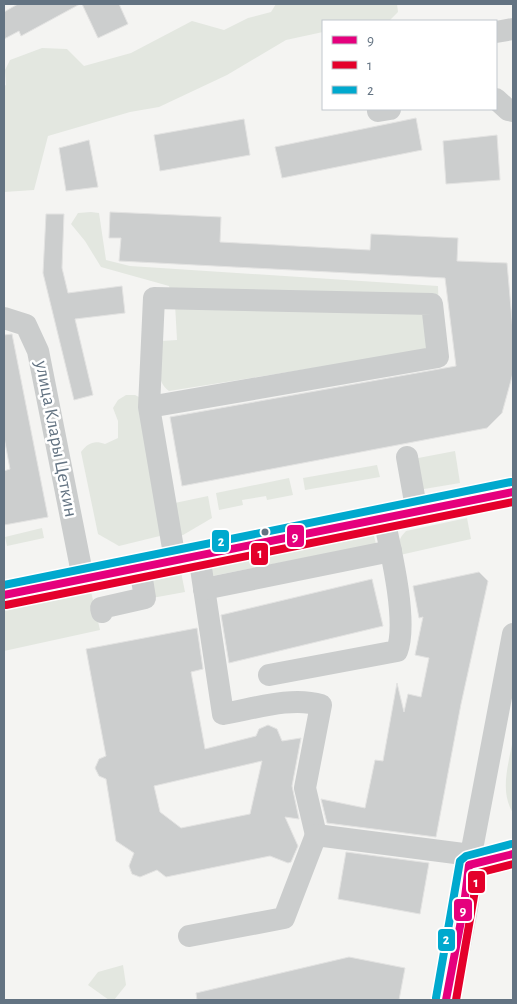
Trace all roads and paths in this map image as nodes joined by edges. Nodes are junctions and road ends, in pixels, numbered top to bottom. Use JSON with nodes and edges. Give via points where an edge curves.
{"nodes":[{"id":1,"x":513,"y":29,"type":"edge"},
{"id":2,"x":497,"y":32,"type":"edge"},
{"id":3,"x":497,"y":100,"type":"edge"},
{"id":4,"x":513,"y":111,"type":"edge"},
{"id":5,"x":4,"y":318,"type":"edge"},
{"id":6,"x":150,"y":407,"type":"junction"},
{"id":7,"x":407,"y":457,"type":"dead end"},
{"id":8,"x":513,"y":492,"type":"edge"},
{"id":9,"x":417,"y":513,"type":"junction"},
{"id":10,"x":384,"y":519,"type":"junction"},
{"id":11,"x":391,"y":551,"type":"junction"},
{"id":12,"x":187,"y":558,"type":"junction"},
{"id":13,"x":140,"y":567,"type":"junction"},
{"id":14,"x":83,"y":578,"type":"junction"},
{"id":15,"x":204,"y":589,"type":"junction"},
{"id":16,"x":4,"y":595,"type":"edge"},
{"id":17,"x":102,"y":612,"type":"dead end"},
{"id":18,"x":513,"y":634,"type":"edge"},
{"id":19,"x":268,"y":675,"type":"dead end"},
{"id":20,"x":316,"y":835,"type":"junction"},
{"id":21,"x":513,"y":854,"type":"edge"},
{"id":22,"x":470,"y":860,"type":"junction"},
{"id":23,"x":189,"y":936,"type":"dead end"},
{"id":24,"x":446,"y":1000,"type":"edge"}],
"edges":[{"from":1,"to":2,"type":"street"},
{"from":3,"to":4,"type":"street"},
{"from":5,"to":14,"type":"street","name":"улица Клары Цеткин","via":[[26,325],[38,350]]},
{"from":6,"to":6,"type":"street","via":[[438,357],[432,304],[154,298]]},
{"from":6,"to":12,"type":"street"},
{"from":7,"to":9,"type":"street"},
{"from":8,"to":9,"type":"main road"},
{"from":9,"to":10,"type":"main road"},
{"from":10,"to":11,"type":"street"},
{"from":10,"to":12,"type":"main road"},
{"from":11,"to":15,"type":"street"},
{"from":11,"to":19,"type":"street","via":[[401,640],[397,651]]},
{"from":12,"to":13,"type":"main road"},
{"from":12,"to":15,"type":"street"},
{"from":13,"to":14,"type":"main road"},
{"from":13,"to":17,"type":"street","via":[[145,598],[101,608]]},
{"from":14,"to":16,"type":"main road"},
{"from":15,"to":20,"type":"street","via":[[223,714],[284,704],[321,704],[305,788]]},
{"from":18,"to":22,"type":"street"},
{"from":20,"to":22,"type":"street"},
{"from":20,"to":23,"type":"street","via":[[284,918]]},
{"from":21,"to":22,"type":"main road"},
{"from":22,"to":24,"type":"main road"}]}
